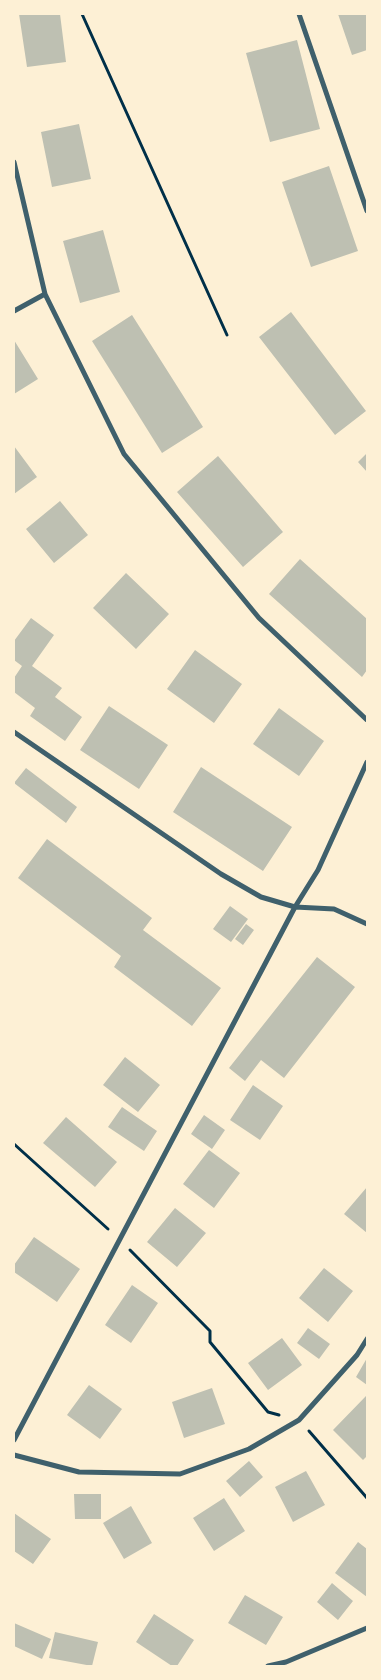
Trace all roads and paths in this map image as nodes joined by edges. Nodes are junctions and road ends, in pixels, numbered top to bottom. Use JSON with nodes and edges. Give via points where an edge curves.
{"nodes":[{"id":1,"x":82,"y":14,"type":"edge"},
{"id":2,"x":299,"y":14,"type":"edge"},
{"id":3,"x":14,"y":162,"type":"edge"},
{"id":4,"x":367,"y":211,"type":"edge"},
{"id":5,"x":45,"y":294,"type":"junction"},
{"id":6,"x":14,"y":311,"type":"edge"},
{"id":7,"x":227,"y":335,"type":"dead end"},
{"id":8,"x":367,"y":720,"type":"edge"},
{"id":9,"x":14,"y":732,"type":"edge"},
{"id":10,"x":367,"y":762,"type":"edge"},
{"id":11,"x":295,"y":907,"type":"junction"},
{"id":12,"x":367,"y":924,"type":"edge"},
{"id":13,"x":14,"y":1144,"type":"edge"},
{"id":14,"x":120,"y":1240,"type":"junction"},
{"id":15,"x":367,"y":1339,"type":"edge"},
{"id":16,"x":299,"y":1420,"type":"junction"},
{"id":17,"x":14,"y":1440,"type":"edge"},
{"id":18,"x":14,"y":1455,"type":"edge"},
{"id":19,"x":367,"y":1498,"type":"edge"},
{"id":20,"x":367,"y":1628,"type":"edge"},
{"id":21,"x":268,"y":1666,"type":"edge"}],
"edges":[{"from":1,"to":7,"type":"path"},
{"from":2,"to":4,"type":"street"},
{"from":3,"to":5,"type":"street"},
{"from":5,"to":6,"type":"street"},
{"from":5,"to":8,"type":"street","via":[[124,454],[258,618]]},
{"from":9,"to":11,"type":"street","via":[[221,874],[261,897]]},
{"from":10,"to":11,"type":"street","via":[[318,870]]},
{"from":11,"to":12,"type":"street","via":[[334,909]]},
{"from":11,"to":14,"type":"street"},
{"from":13,"to":14,"type":"path"},
{"from":14,"to":16,"type":"path","via":[[210,1331],[210,1342],[268,1412]]},
{"from":14,"to":17,"type":"street"},
{"from":15,"to":16,"type":"street","via":[[357,1355]]},
{"from":16,"to":18,"type":"street","via":[[249,1449],[180,1474],[79,1472]]},
{"from":16,"to":19,"type":"path"},
{"from":20,"to":21,"type":"street","via":[[286,1662]]}]}
